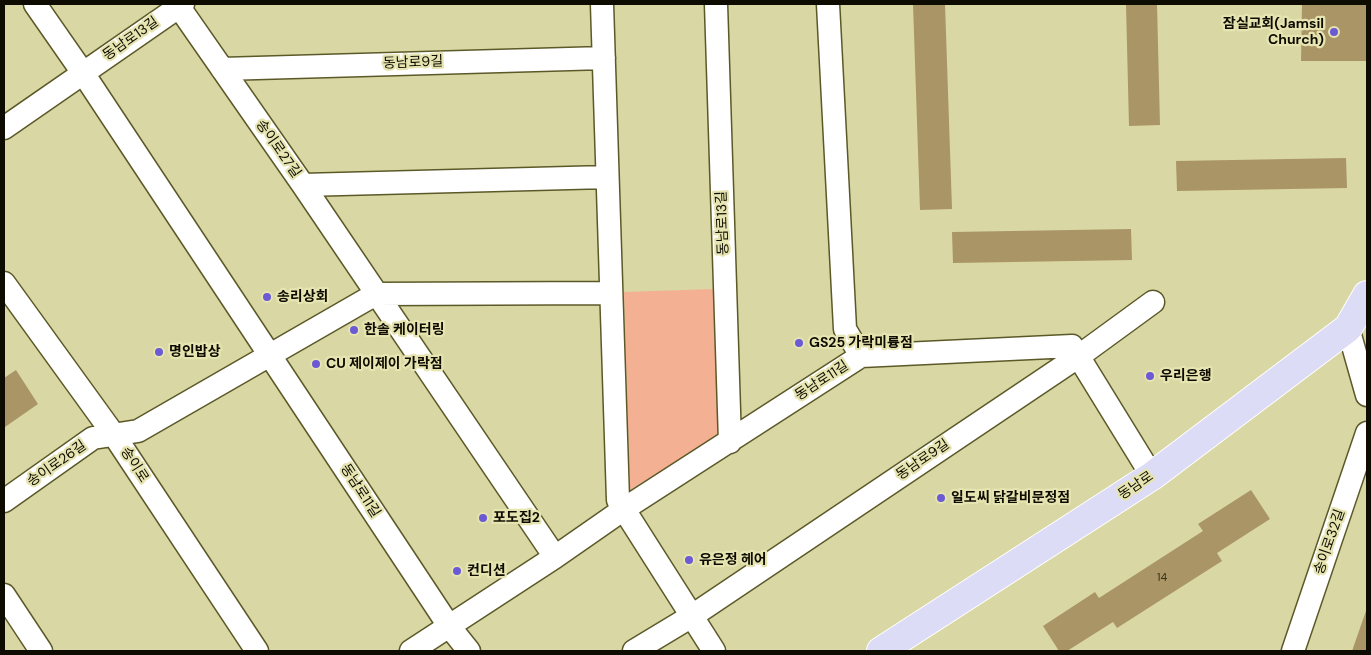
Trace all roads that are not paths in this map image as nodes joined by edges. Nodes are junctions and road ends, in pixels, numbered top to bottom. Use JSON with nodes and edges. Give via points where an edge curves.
{"nodes":[{"id":1,"x":35,"y":4,"type":"edge"},
{"id":2,"x":602,"y":4,"type":"edge"},
{"id":3,"x":716,"y":4,"type":"edge"},
{"id":4,"x":828,"y":4,"type":"edge"},
{"id":5,"x":179,"y":5,"type":"edge"},
{"id":6,"x":604,"y":58,"type":"junction"},
{"id":7,"x":222,"y":69,"type":"junction"},
{"id":8,"x":83,"y":73,"type":"junction"},
{"id":9,"x":4,"y":128,"type":"edge"},
{"id":10,"x":607,"y":177,"type":"junction"},
{"id":11,"x":303,"y":185,"type":"junction"},
{"id":12,"x":4,"y":284,"type":"edge"},
{"id":13,"x":611,"y":293,"type":"junction"},
{"id":14,"x":376,"y":294,"type":"junction"},
{"id":15,"x":1367,"y":295,"type":"edge"},
{"id":16,"x":1153,"y":302,"type":"dead end"},
{"id":17,"x":1357,"y":334,"type":"edge"},
{"id":18,"x":270,"y":355,"type":"junction"},
{"id":19,"x":860,"y":356,"type":"junction"},
{"id":20,"x":1078,"y":356,"type":"junction"},
{"id":21,"x":1367,"y":395,"type":"edge"},
{"id":22,"x":1367,"y":433,"type":"edge"},
{"id":23,"x":114,"y":435,"type":"junction"},
{"id":24,"x":730,"y":442,"type":"junction"},
{"id":25,"x":1152,"y":476,"type":"junction"},
{"id":26,"x":4,"y":501,"type":"edge"},
{"id":27,"x":624,"y":510,"type":"junction"},
{"id":28,"x":555,"y":557,"type":"junction"},
{"id":29,"x":4,"y":595,"type":"edge"},
{"id":30,"x":692,"y":616,"type":"junction"},
{"id":31,"x":450,"y":626,"type":"junction"},
{"id":32,"x":41,"y":651,"type":"edge"},
{"id":33,"x":256,"y":651,"type":"edge"},
{"id":34,"x":411,"y":651,"type":"edge"},
{"id":35,"x":469,"y":651,"type":"edge"},
{"id":36,"x":634,"y":651,"type":"edge"},
{"id":37,"x":714,"y":651,"type":"edge"},
{"id":38,"x":881,"y":651,"type":"edge"},
{"id":39,"x":1294,"y":651,"type":"edge"}],
"edges":[{"from":1,"to":8,"type":"street"},
{"from":2,"to":6,"type":"street"},
{"from":3,"to":24,"type":"street","name":"동남로13길"},
{"from":4,"to":19,"type":"street","via":[[846,329]]},
{"from":5,"to":7,"type":"street","name":"송이로27길"},
{"from":5,"to":8,"type":"street","name":"동남로13길"},
{"from":6,"to":7,"type":"street","name":"동남로9길"},
{"from":6,"to":10,"type":"street"},
{"from":7,"to":11,"type":"street","name":"송이로27길"},
{"from":8,"to":9,"type":"street","name":"동남로13길"},
{"from":8,"to":18,"type":"street"},
{"from":10,"to":11,"type":"street"},
{"from":10,"to":13,"type":"street"},
{"from":11,"to":14,"type":"street","name":"송이로27길"},
{"from":12,"to":23,"type":"street","name":"송이로"},
{"from":13,"to":14,"type":"street"},
{"from":13,"to":27,"type":"street","via":[[618,500]]},
{"from":14,"to":18,"type":"street"},
{"from":14,"to":28,"type":"street"},
{"from":15,"to":17,"type":"main road","name":"동남로"},
{"from":16,"to":20,"type":"street","name":"동남로9길"},
{"from":17,"to":21,"type":"street"},
{"from":17,"to":25,"type":"main road","name":"동남로"},
{"from":18,"to":23,"type":"street","via":[[138,431]]},
{"from":18,"to":31,"type":"street","name":"동남로11길"},
{"from":19,"to":20,"type":"street","name":"동남로11길","via":[[1072,346]]},
{"from":19,"to":24,"type":"street","name":"동남로11길"},
{"from":20,"to":25,"type":"street"},
{"from":20,"to":30,"type":"street","name":"동남로9길"},
{"from":22,"to":39,"type":"street","name":"송이로32길"},
{"from":23,"to":26,"type":"street","name":"송이로26길","via":[[93,438]]},
{"from":23,"to":33,"type":"street","name":"송이로"},
{"from":24,"to":27,"type":"street","name":"동남로11길"},
{"from":25,"to":38,"type":"main road","name":"동남로"},
{"from":27,"to":28,"type":"street","name":"동남로11길"},
{"from":27,"to":30,"type":"street"},
{"from":28,"to":31,"type":"street","name":"동남로11길"},
{"from":29,"to":32,"type":"street"},
{"from":30,"to":36,"type":"street"},
{"from":30,"to":37,"type":"street"},
{"from":31,"to":34,"type":"street","name":"동남로11길"},
{"from":31,"to":35,"type":"street","name":"동남로11길"}]}
